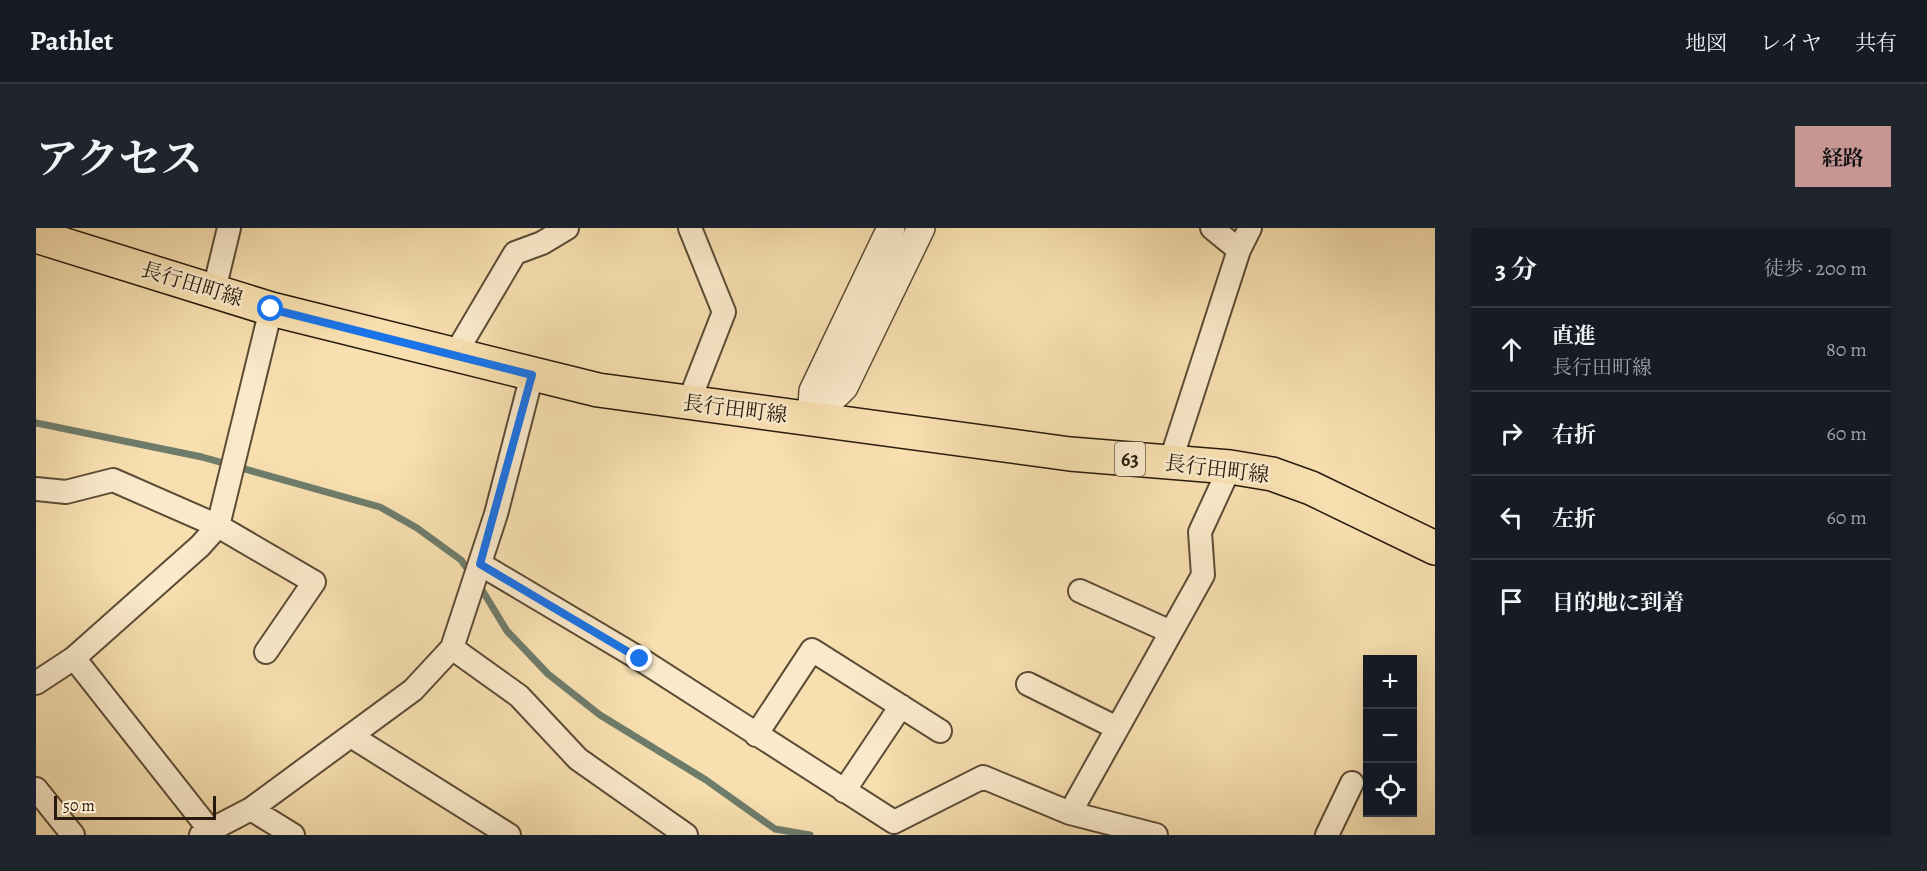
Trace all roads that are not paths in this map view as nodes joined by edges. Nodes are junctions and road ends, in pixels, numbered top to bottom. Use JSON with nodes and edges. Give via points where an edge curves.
{"nodes":[{"id":1,"x":229,"y":228,"type":"edge"},
{"id":2,"x":567,"y":228,"type":"edge"},
{"id":3,"x":690,"y":228,"type":"edge"},
{"id":4,"x":891,"y":228,"type":"edge"},
{"id":5,"x":921,"y":228,"type":"edge"},
{"id":6,"x":1212,"y":228,"type":"edge"},
{"id":7,"x":1250,"y":228,"type":"edge"},
{"id":8,"x":36,"y":236,"type":"edge"},
{"id":9,"x":1239,"y":250,"type":"junction"},
{"id":10,"x":213,"y":290,"type":"junction"},
{"id":11,"x":271,"y":309,"type":"junction"},
{"id":12,"x":454,"y":356,"type":"junction"},
{"id":13,"x":532,"y":375,"type":"junction"},
{"id":14,"x":688,"y":404,"type":"junction"},
{"id":15,"x":812,"y":419,"type":"junction"},
{"id":16,"x":1170,"y":463,"type":"junction"},
{"id":17,"x":1230,"y":466,"type":"junction"},
{"id":18,"x":36,"y":489,"type":"edge"},
{"id":19,"x":218,"y":526,"type":"junction"},
{"id":20,"x":1435,"y":548,"type":"edge"},
{"id":21,"x":480,"y":564,"type":"junction"},
{"id":22,"x":1080,"y":591,"type":"dead end"},
{"id":23,"x":1171,"y":632,"type":"junction"},
{"id":24,"x":452,"y":648,"type":"junction"},
{"id":25,"x":266,"y":652,"type":"dead end"},
{"id":26,"x":74,"y":658,"type":"junction"},
{"id":27,"x":36,"y":683,"type":"edge"},
{"id":28,"x":1028,"y":684,"type":"dead end"},
{"id":29,"x":901,"y":706,"type":"junction"},
{"id":30,"x":1117,"y":729,"type":"junction"},
{"id":31,"x":940,"y":730,"type":"dead end"},
{"id":32,"x":756,"y":735,"type":"junction"},
{"id":33,"x":351,"y":736,"type":"junction"},
{"id":34,"x":1352,"y":783,"type":"dead end"},
{"id":35,"x":36,"y":789,"type":"edge"},
{"id":36,"x":844,"y":791,"type":"junction"},
{"id":37,"x":250,"y":809,"type":"junction"},
{"id":38,"x":1070,"y":813,"type":"junction"},
{"id":39,"x":888,"y":829,"type":"edge"},
{"id":40,"x":205,"y":832,"type":"edge"},
{"id":41,"x":73,"y":835,"type":"edge"},
{"id":42,"x":294,"y":835,"type":"edge"},
{"id":43,"x":509,"y":835,"type":"edge"},
{"id":44,"x":686,"y":835,"type":"edge"},
{"id":45,"x":1156,"y":835,"type":"edge"},
{"id":46,"x":1327,"y":835,"type":"edge"}],
"edges":[{"from":1,"to":10,"type":"street"},
{"from":2,"to":12,"type":"street","via":[[516,253]]},
{"from":3,"to":14,"type":"street","via":[[724,312]]},
{"from":4,"to":15,"type":"street","via":[[813,391]]},
{"from":5,"to":15,"type":"street","via":[[844,387]]},
{"from":6,"to":9,"type":"street"},
{"from":7,"to":9,"type":"street"},
{"from":8,"to":10,"type":"main road","name":"長行田町線","number":"63"},
{"from":9,"to":16,"type":"street"},
{"from":10,"to":11,"type":"main road","name":"長行田町線","number":"63"},
{"from":11,"to":12,"type":"main road","name":"長行田町線","number":"63"},
{"from":11,"to":19,"type":"street"},
{"from":12,"to":13,"type":"main road","name":"長行田町線","number":"63"},
{"from":13,"to":14,"type":"main road","name":"長行田町線","number":"63"},
{"from":13,"to":21,"type":"street"},
{"from":14,"to":15,"type":"main road","name":"長行田町線","number":"63"},
{"from":15,"to":16,"type":"main road","name":"長行田町線","number":"63","via":[[1070,454]]},
{"from":16,"to":17,"type":"main road","name":"長行田町線","number":"63"},
{"from":17,"to":20,"type":"main road","name":"長行田町線","number":"63","via":[[1272,474],[1311,488]]},
{"from":17,"to":23,"type":"street","via":[[1200,532],[1203,575]]},
{"from":18,"to":19,"type":"street","via":[[66,492],[113,480]]},
{"from":19,"to":25,"type":"street","via":[[314,582]]},
{"from":19,"to":26,"type":"street"},
{"from":21,"to":24,"type":"street"},
{"from":21,"to":32,"type":"street","via":[[640,659]]},
{"from":22,"to":23,"type":"street"},
{"from":23,"to":30,"type":"street"},
{"from":24,"to":33,"type":"street","via":[[413,690]]},
{"from":24,"to":44,"type":"street","via":[[519,696],[578,759]]},
{"from":26,"to":27,"type":"street"},
{"from":26,"to":40,"type":"street"},
{"from":28,"to":30,"type":"street"},
{"from":29,"to":31,"type":"street"},
{"from":29,"to":32,"type":"street","via":[[812,650]]},
{"from":29,"to":36,"type":"street"},
{"from":30,"to":38,"type":"street"},
{"from":32,"to":36,"type":"street"},
{"from":33,"to":37,"type":"street"},
{"from":33,"to":43,"type":"street"},
{"from":34,"to":46,"type":"street"},
{"from":35,"to":41,"type":"street"},
{"from":36,"to":39,"type":"street"},
{"from":37,"to":40,"type":"street"},
{"from":37,"to":42,"type":"street"},
{"from":38,"to":39,"type":"street","via":[[983,777]]},
{"from":38,"to":45,"type":"street"}]}
